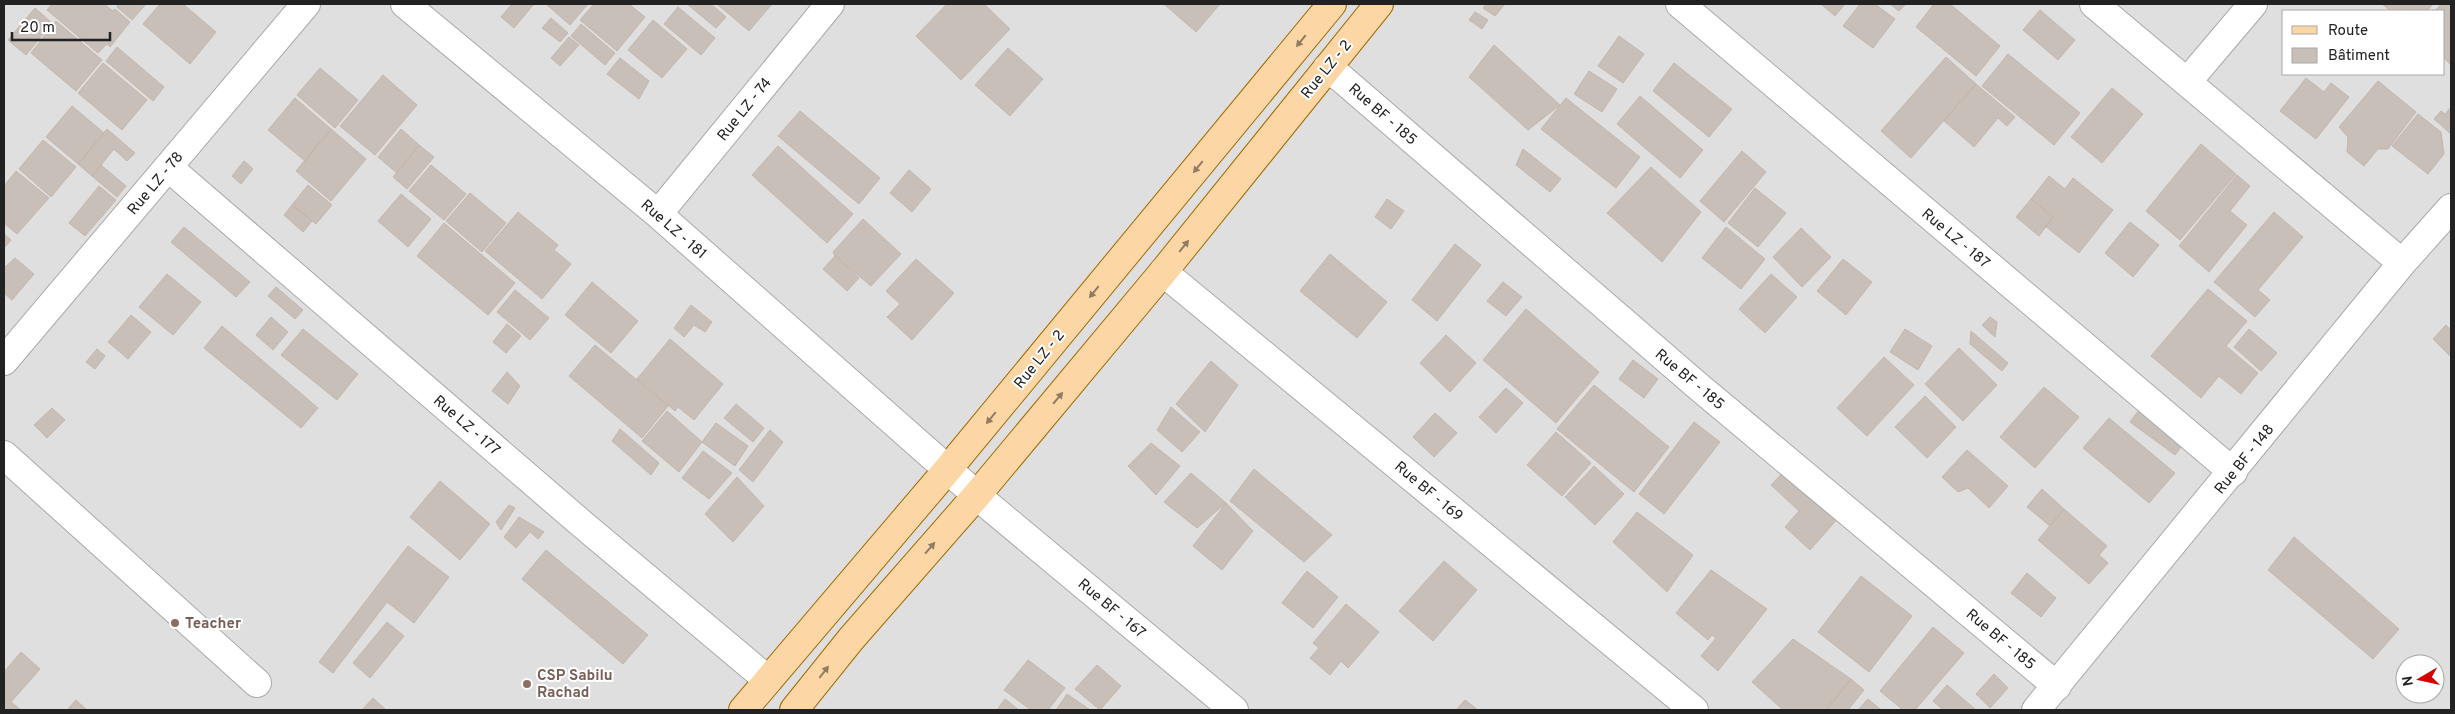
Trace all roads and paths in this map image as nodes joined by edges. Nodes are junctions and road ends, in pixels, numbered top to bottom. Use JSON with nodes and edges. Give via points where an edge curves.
{"nodes":[{"id":1,"x":306,"y":4,"type":"edge"},
{"id":2,"x":405,"y":4,"type":"edge"},
{"id":3,"x":830,"y":4,"type":"edge"},
{"id":4,"x":1332,"y":4,"type":"edge"},
{"id":5,"x":1379,"y":4,"type":"edge"},
{"id":6,"x":1680,"y":4,"type":"edge"},
{"id":7,"x":2094,"y":4,"type":"edge"},
{"id":8,"x":2253,"y":4,"type":"edge"},
{"id":9,"x":1327,"y":68,"type":"junction"},
{"id":10,"x":2187,"y":82,"type":"junction"},
{"id":11,"x":168,"y":167,"type":"junction"},
{"id":12,"x":2451,"y":208,"type":"edge"},
{"id":13,"x":658,"y":214,"type":"junction"},
{"id":14,"x":2402,"y":263,"type":"junction"},
{"id":15,"x":1163,"y":272,"type":"junction"},
{"id":16,"x":4,"y":361,"type":"edge"},
{"id":17,"x":4,"y":455,"type":"edge"},
{"id":18,"x":943,"y":464,"type":"junction"},
{"id":19,"x":2233,"y":472,"type":"junction"},
{"id":20,"x":983,"y":500,"type":"junction"},
{"id":21,"x":768,"y":680,"type":"junction"},
{"id":22,"x":257,"y":683,"type":"dead end"},
{"id":23,"x":2057,"y":686,"type":"junction"},
{"id":24,"x":804,"y":707,"type":"edge"},
{"id":25,"x":743,"y":710,"type":"edge"},
{"id":26,"x":1234,"y":710,"type":"edge"},
{"id":27,"x":1694,"y":710,"type":"edge"},
{"id":28,"x":2036,"y":710,"type":"edge"}],
"edges":[{"from":1,"to":11,"type":"street","name":"Rue LZ - 78"},
{"from":2,"to":13,"type":"street","name":"Rue LZ - 181"},
{"from":3,"to":13,"type":"street","name":"Rue LZ - 74"},
{"from":4,"to":18,"type":"main road","name":"Rue LZ - 2","one_way":true},
{"from":5,"to":9,"type":"main road","name":"Rue LZ - 2"},
{"from":6,"to":19,"type":"street","name":"Rue LZ - 187"},
{"from":7,"to":10,"type":"street"},
{"from":8,"to":10,"type":"street"},
{"from":15,"to":9,"type":"main road","name":"Rue LZ - 2","one_way":true},
{"from":9,"to":23,"type":"street","name":"Rue BF - 185","via":[[1699,387]]},
{"from":10,"to":14,"type":"street"},
{"from":11,"to":16,"type":"street","name":"Rue LZ - 78"},
{"from":11,"to":21,"type":"street","name":"Rue LZ - 177"},
{"from":12,"to":14,"type":"street","name":"Rue BF - 148"},
{"from":13,"to":18,"type":"street","name":"Rue LZ - 181"},
{"from":14,"to":19,"type":"street","name":"Rue BF - 148"},
{"from":20,"to":15,"type":"main road","name":"Rue LZ - 2","one_way":true},
{"from":15,"to":27,"type":"street","name":"Rue BF - 169"},
{"from":17,"to":22,"type":"street"},
{"from":18,"to":20,"type":"street","name":"Rue LZ - 181"},
{"from":18,"to":21,"type":"main road","name":"Rue LZ - 2"},
{"from":19,"to":23,"type":"street","name":"Rue BF - 148"},
{"from":24,"to":20,"type":"main road","name":"Rue LZ - 2","one_way":true,"via":[[850,639]]},
{"from":20,"to":26,"type":"street","name":"Rue BF - 167"},
{"from":21,"to":25,"type":"main road","name":"Rue LZ - 2"},
{"from":23,"to":28,"type":"street","name":"Rue BF - 148"}]}
